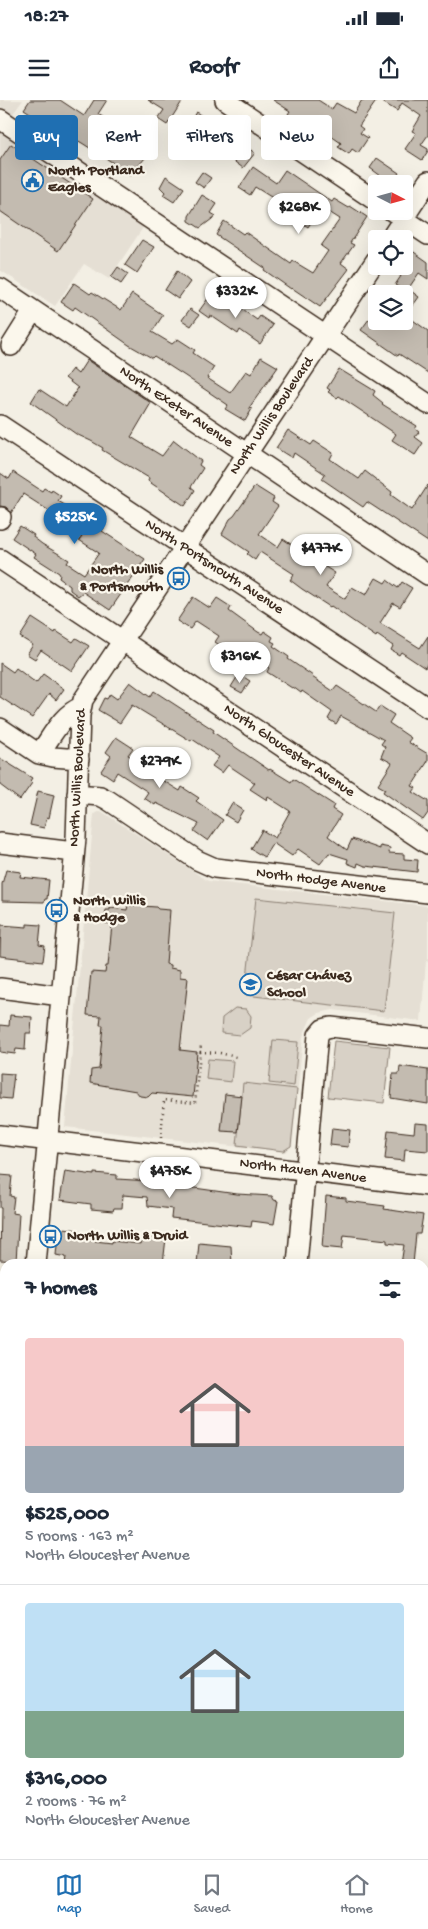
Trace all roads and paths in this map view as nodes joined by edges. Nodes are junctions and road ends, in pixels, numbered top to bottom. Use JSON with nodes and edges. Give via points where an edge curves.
{"nodes":[{"id":1,"x":225,"y":100,"type":"edge"},
{"id":2,"x":0,"y":119,"type":"edge"},
{"id":3,"x":428,"y":181,"type":"edge"},
{"id":4,"x":368,"y":196,"type":"edge"},
{"id":5,"x":413,"y":198,"type":"edge"},
{"id":6,"x":406,"y":220,"type":"edge"},
{"id":7,"x":428,"y":235,"type":"edge"},
{"id":8,"x":368,"y":272,"type":"edge"},
{"id":9,"x":0,"y":288,"type":"edge"},
{"id":10,"x":33,"y":311,"type":"junction"},
{"id":11,"x":326,"y":336,"type":"junction"},
{"id":12,"x":11,"y":346,"type":"dead end"},
{"id":13,"x":428,"y":404,"type":"edge"},
{"id":14,"x":0,"y":425,"type":"edge"},
{"id":15,"x":247,"y":454,"type":"junction"},
{"id":16,"x":184,"y":547,"type":"junction"},
{"id":17,"x":0,"y":559,"type":"edge"},
{"id":18,"x":428,"y":575,"type":"edge"},
{"id":19,"x":122,"y":640,"type":"junction"},
{"id":20,"x":81,"y":707,"type":"junction"},
{"id":21,"x":428,"y":708,"type":"edge"},
{"id":22,"x":0,"y":728,"type":"edge"},
{"id":23,"x":39,"y":754,"type":"junction"},
{"id":24,"x":79,"y":759,"type":"junction"},
{"id":25,"x":78,"y":794,"type":"junction"},
{"id":26,"x":0,"y":843,"type":"edge"},
{"id":27,"x":428,"y":844,"type":"edge"},
{"id":28,"x":74,"y":852,"type":"junction"},
{"id":29,"x":428,"y":894,"type":"edge"},
{"id":30,"x":0,"y":988,"type":"edge"},
{"id":31,"x":61,"y":996,"type":"junction"},
{"id":32,"x":428,"y":1038,"type":"edge"},
{"id":33,"x":201,"y":1044,"type":"dead end"},
{"id":34,"x":200,"y":1052,"type":"junction"},
{"id":35,"x":236,"y":1057,"type":"dead end"},
{"id":36,"x":0,"y":1135,"type":"edge"},
{"id":37,"x":47,"y":1141,"type":"junction"},
{"id":38,"x":159,"y":1154,"type":"junction"},
{"id":39,"x":306,"y":1172,"type":"junction"},
{"id":40,"x":428,"y":1186,"type":"edge"},
{"id":41,"x":36,"y":1259,"type":"edge"},
{"id":42,"x":297,"y":1259,"type":"edge"}],
"edges":[{"from":1,"to":4,"type":"street"},
{"from":2,"to":11,"type":"street"},
{"from":3,"to":5,"type":"street"},
{"from":6,"to":7,"type":"street"},
{"from":8,"to":11,"type":"street","name":"North Willis Boulevard"},
{"from":9,"to":10,"type":"street","name":"North Exeter Avenue"},
{"from":10,"to":12,"type":"street"},
{"from":10,"to":15,"type":"street","name":"North Exeter Avenue"},
{"from":11,"to":13,"type":"street"},
{"from":11,"to":15,"type":"street","name":"North Willis Boulevard"},
{"from":14,"to":16,"type":"street","name":"North Portsmouth Avenue"},
{"from":15,"to":16,"type":"street","name":"North Willis Boulevard"},
{"from":15,"to":18,"type":"street","name":"North Exeter Avenue"},
{"from":16,"to":19,"type":"street","name":"North Willis Boulevard"},
{"from":16,"to":21,"type":"street","name":"North Portsmouth Avenue"},
{"from":17,"to":19,"type":"street","name":"North Gloucester Avenue"},
{"from":19,"to":20,"type":"street","name":"North Willis Boulevard"},
{"from":19,"to":27,"type":"street","name":"North Gloucester Avenue"},
{"from":20,"to":23,"type":"street","via":[[67,716]]},
{"from":20,"to":24,"type":"street","name":"North Willis Boulevard"},
{"from":22,"to":23,"type":"street"},
{"from":23,"to":24,"type":"street"},
{"from":24,"to":25,"type":"street","name":"North Willis Boulevard"},
{"from":25,"to":28,"type":"street","name":"North Willis Boulevard"},
{"from":25,"to":29,"type":"street","name":"North Hodge Avenue","via":[[108,800],[197,860],[215,868]]},
{"from":26,"to":28,"type":"street"},
{"from":28,"to":31,"type":"street","name":"North Willis Boulevard"},
{"from":30,"to":31,"type":"street"},
{"from":31,"to":37,"type":"street","name":"North Willis Boulevard"},
{"from":32,"to":39,"type":"street","via":[[331,1026],[323,1029],[317,1039]]},
{"from":33,"to":34,"type":"path"},
{"from":34,"to":35,"type":"path"},
{"from":34,"to":38,"type":"path","via":[[195,1102],[164,1100]]},
{"from":36,"to":37,"type":"street","name":"North Haven Avenue"},
{"from":37,"to":38,"type":"street","name":"North Haven Avenue"},
{"from":37,"to":41,"type":"street","name":"North Willis Boulevard"},
{"from":38,"to":39,"type":"street","name":"North Haven Avenue"},
{"from":39,"to":40,"type":"street","name":"North Haven Avenue"},
{"from":39,"to":42,"type":"street"}]}
